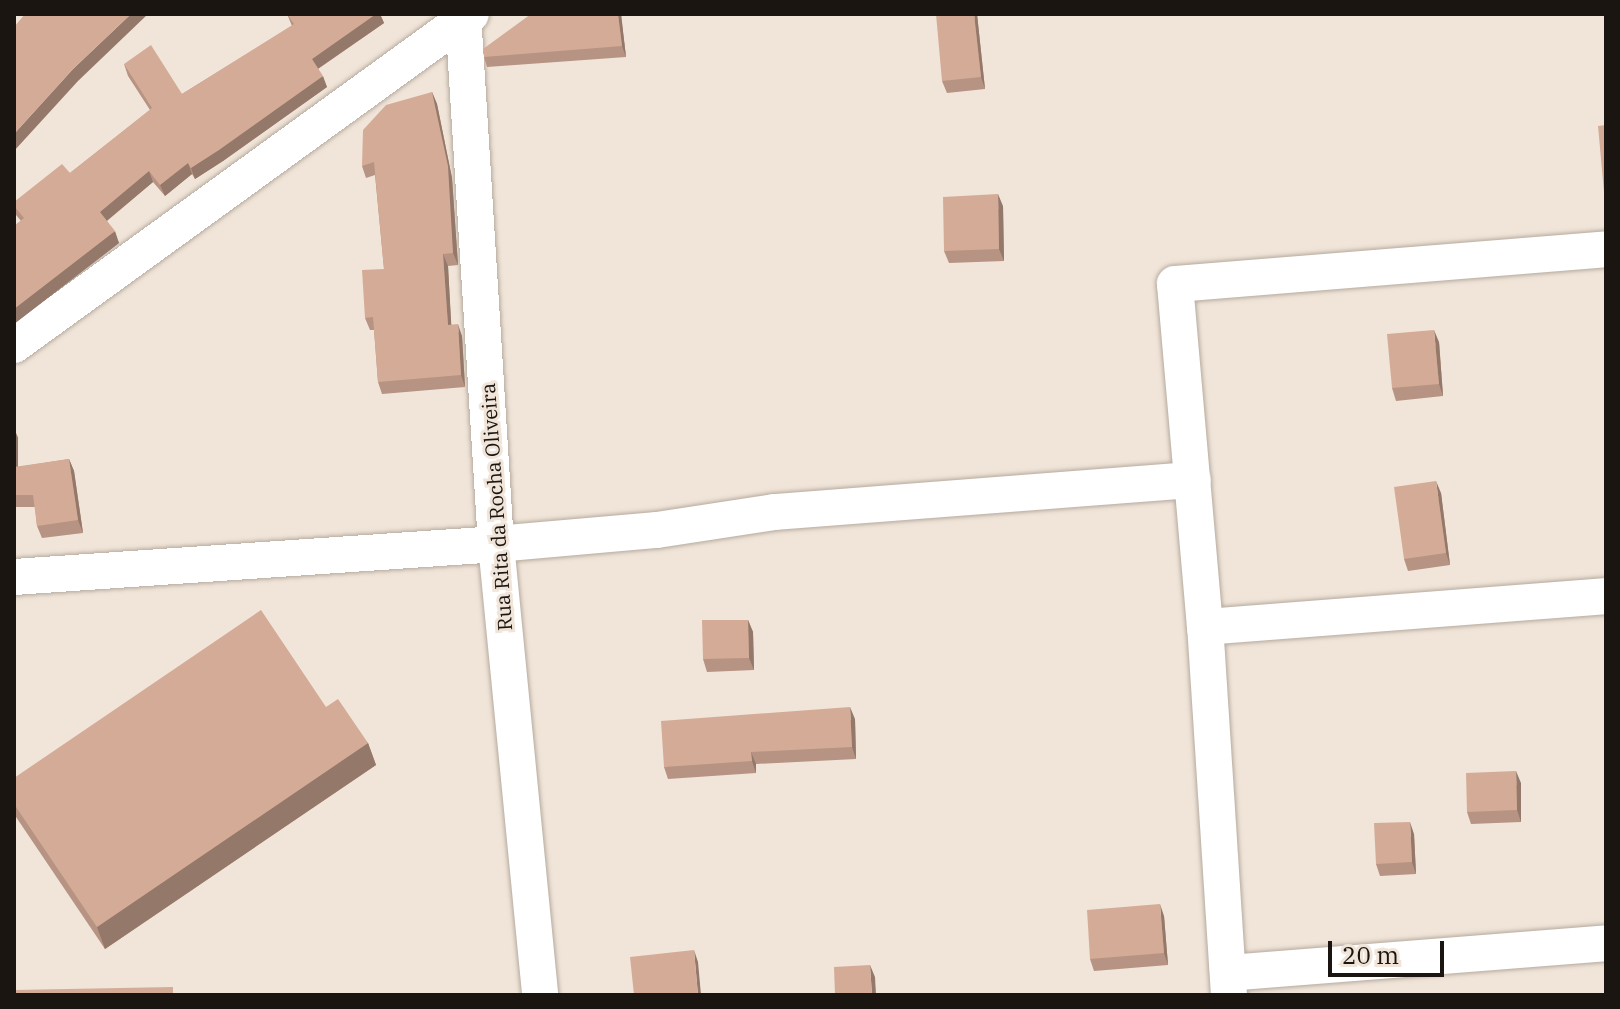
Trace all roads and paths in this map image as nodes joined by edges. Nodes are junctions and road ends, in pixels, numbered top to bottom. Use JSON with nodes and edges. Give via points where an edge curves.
{"nodes":[{"id":1,"x":467,"y":15,"type":"edge"},
{"id":2,"x":1606,"y":249,"type":"edge"},
{"id":3,"x":14,"y":345,"type":"edge"},
{"id":4,"x":1193,"y":480,"type":"junction"},
{"id":5,"x":496,"y":544,"type":"junction"},
{"id":6,"x":14,"y":577,"type":"edge"},
{"id":7,"x":1606,"y":596,"type":"edge"},
{"id":8,"x":1205,"y":627,"type":"junction"},
{"id":9,"x":1606,"y":943,"type":"edge"},
{"id":10,"x":1228,"y":984,"type":"edge"},
{"id":11,"x":540,"y":995,"type":"edge"}],
"edges":[{"from":1,"to":3,"type":"street"},
{"from":1,"to":5,"type":"street","name":"Rua Rita da Rocha Oliveira"},
{"from":2,"to":4,"type":"street","via":[[1175,284]]},
{"from":4,"to":5,"type":"street","via":[[775,512],[657,530]]},
{"from":4,"to":8,"type":"street"},
{"from":5,"to":6,"type":"street"},
{"from":5,"to":11,"type":"street","name":"Rua Rita da Rocha Oliveira"},
{"from":7,"to":8,"type":"street"},
{"from":8,"to":10,"type":"street"},
{"from":9,"to":10,"type":"street"}]}
